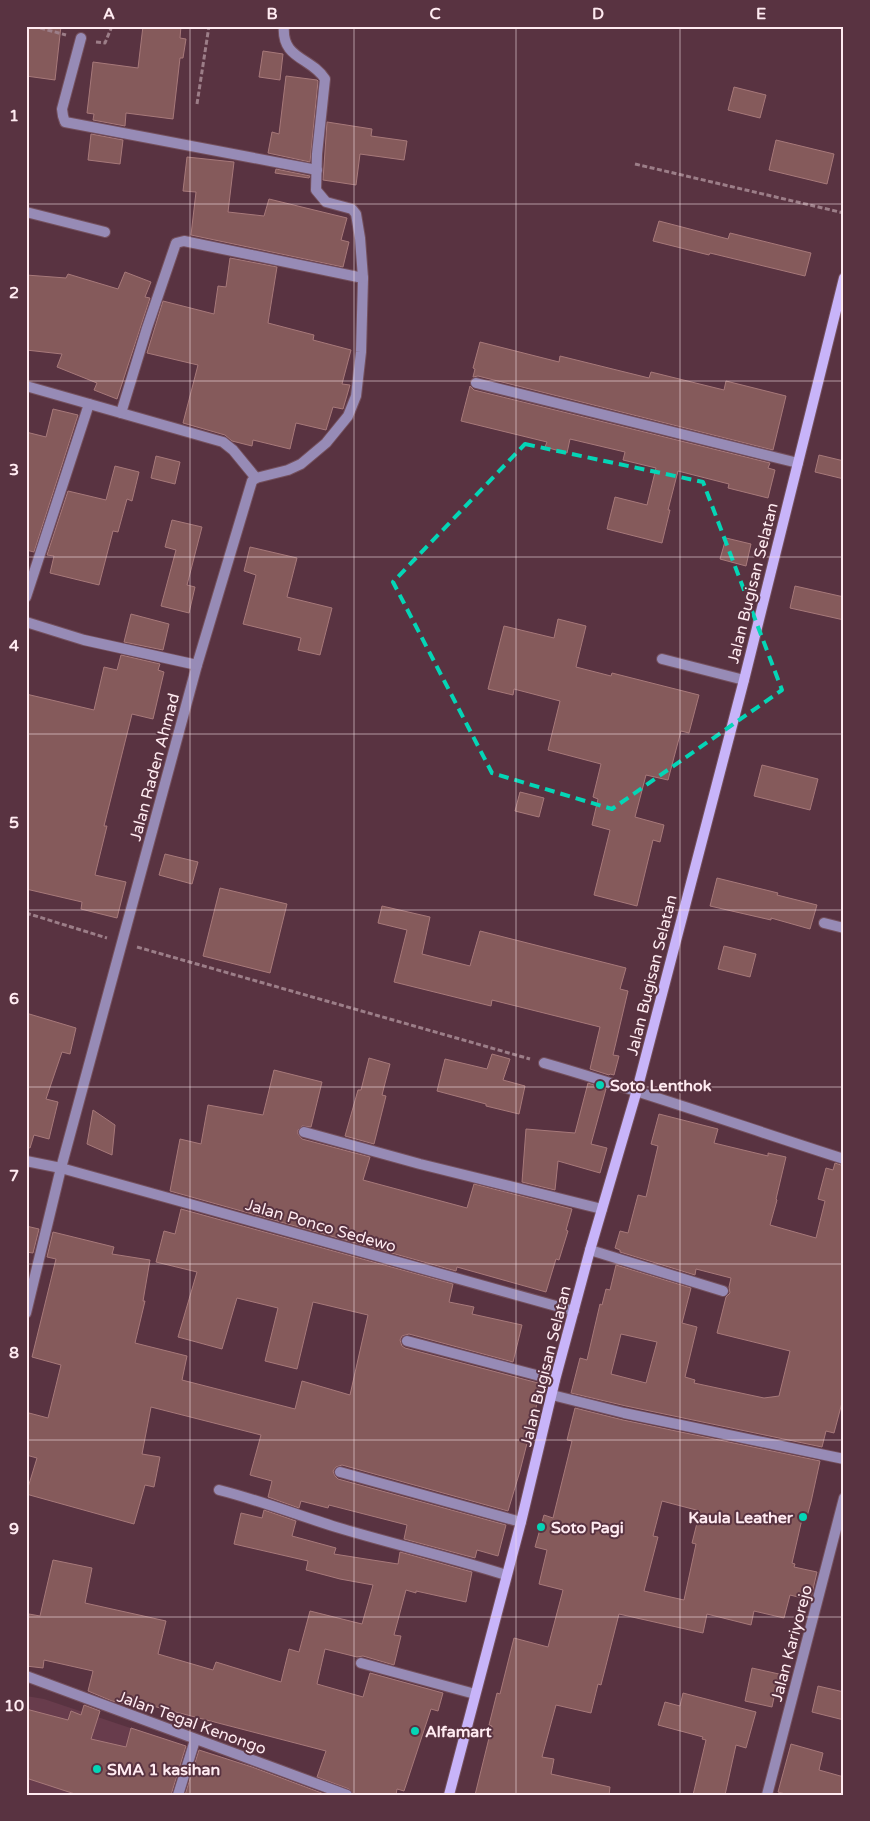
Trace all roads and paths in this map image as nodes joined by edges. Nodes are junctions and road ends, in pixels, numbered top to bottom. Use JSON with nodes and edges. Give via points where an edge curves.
{"nodes":[{"id":1,"x":209,"y":26,"type":"edge"},
{"id":2,"x":284,"y":26,"type":"edge"},
{"id":3,"x":80,"y":38,"type":"dead end"},
{"id":4,"x":197,"y":104,"type":"dead end"},
{"id":5,"x":635,"y":164,"type":"dead end"},
{"id":6,"x":317,"y":170,"type":"junction"},
{"id":7,"x":26,"y":212,"type":"edge"},
{"id":8,"x":844,"y":213,"type":"edge"},
{"id":9,"x":105,"y":232,"type":"dead end"},
{"id":10,"x":363,"y":278,"type":"junction"},
{"id":11,"x":844,"y":278,"type":"edge"},
{"id":12,"x":476,"y":383,"type":"dead end"},
{"id":13,"x":26,"y":386,"type":"edge"},
{"id":14,"x":89,"y":404,"type":"junction"},
{"id":15,"x":121,"y":412,"type":"junction"},
{"id":16,"x":798,"y":462,"type":"junction"},
{"id":17,"x":256,"y":478,"type":"junction"},
{"id":18,"x":26,"y":597,"type":"edge"},
{"id":19,"x":26,"y":622,"type":"edge"},
{"id":20,"x":662,"y":659,"type":"dead end"},
{"id":21,"x":197,"y":665,"type":"junction"},
{"id":22,"x":744,"y":680,"type":"junction"},
{"id":23,"x":26,"y":913,"type":"edge"},
{"id":24,"x":824,"y":923,"type":"dead end"},
{"id":25,"x":844,"y":928,"type":"edge"},
{"id":26,"x":122,"y":942,"type":"junction"},
{"id":27,"x":544,"y":1063,"type":"joint"},
{"id":28,"x":637,"y":1090,"type":"junction"},
{"id":29,"x":304,"y":1132,"type":"dead end"},
{"id":30,"x":844,"y":1159,"type":"edge"},
{"id":31,"x":26,"y":1161,"type":"edge"},
{"id":32,"x":60,"y":1168,"type":"junction"},
{"id":33,"x":602,"y":1209,"type":"junction"},
{"id":34,"x":590,"y":1250,"type":"junction"},
{"id":35,"x":723,"y":1291,"type":"dead end"},
{"id":36,"x":574,"y":1311,"type":"junction"},
{"id":37,"x":26,"y":1313,"type":"edge"},
{"id":38,"x":407,"y":1341,"type":"dead end"},
{"id":39,"x":555,"y":1380,"type":"junction"},
{"id":40,"x":552,"y":1395,"type":"junction"},
{"id":41,"x":844,"y":1459,"type":"edge"},
{"id":42,"x":340,"y":1472,"type":"dead end"},
{"id":43,"x":219,"y":1490,"type":"dead end"},
{"id":44,"x":844,"y":1498,"type":"edge"},
{"id":45,"x":521,"y":1522,"type":"junction"},
{"id":46,"x":506,"y":1575,"type":"junction"},
{"id":47,"x":361,"y":1663,"type":"dead end"},
{"id":48,"x":26,"y":1676,"type":"edge"},
{"id":49,"x":475,"y":1694,"type":"junction"},
{"id":50,"x":195,"y":1740,"type":"junction"},
{"id":51,"x":178,"y":1795,"type":"edge"},
{"id":52,"x":347,"y":1795,"type":"edge"},
{"id":53,"x":449,"y":1795,"type":"edge"},
{"id":54,"x":767,"y":1795,"type":"edge"}],
"edges":[{"from":1,"to":4,"type":"path"},
{"from":2,"to":6,"type":"street","via":[[286,45],[291,52],[325,79]]},
{"from":3,"to":6,"type":"street","via":[[62,109],[66,122]]},
{"from":5,"to":8,"type":"path"},
{"from":6,"to":10,"type":"street","via":[[316,190],[326,202],[356,212]]},
{"from":7,"to":9,"type":"street"},
{"from":10,"to":15,"type":"street","via":[[184,241],[176,243]]},
{"from":10,"to":17,"type":"street","via":[[361,352],[356,396],[351,410],[326,443],[301,464]]},
{"from":11,"to":16,"type":"street","name":"Jalan Bugisan Selatan"},
{"from":12,"to":16,"type":"street"},
{"from":13,"to":14,"type":"street"},
{"from":14,"to":15,"type":"street"},
{"from":14,"to":18,"type":"street"},
{"from":15,"to":17,"type":"street","via":[[223,442],[234,450]]},
{"from":16,"to":22,"type":"street","name":"Jalan Bugisan Selatan"},
{"from":17,"to":21,"type":"street","name":"Jalan Raden Ahmad","via":[[249,489]]},
{"from":19,"to":21,"type":"street","via":[[84,640]]},
{"from":20,"to":22,"type":"street"},
{"from":21,"to":26,"type":"street","name":"Jalan Raden Ahmad"},
{"from":22,"to":28,"type":"street","name":"Jalan Bugisan Selatan"},
{"from":23,"to":26,"type":"path"},
{"from":24,"to":25,"type":"street"},
{"from":26,"to":27,"type":"path"},
{"from":26,"to":32,"type":"street","name":"Jalan Raden Ahmad"},
{"from":27,"to":28,"type":"street"},
{"from":28,"to":30,"type":"street","via":[[670,1104]]},
{"from":28,"to":33,"type":"street","name":"Jalan Bugisan Selatan"},
{"from":29,"to":33,"type":"street"},
{"from":31,"to":32,"type":"street","name":"Jalan Ponco Sedewo"},
{"from":32,"to":36,"type":"street","name":"Jalan Ponco Sedewo"},
{"from":32,"to":37,"type":"street","name":"Jalan Raden Ahmad"},
{"from":33,"to":34,"type":"street","name":"Jalan Bugisan Selatan"},
{"from":34,"to":35,"type":"street"},
{"from":34,"to":36,"type":"street","name":"Jalan Bugisan Selatan"},
{"from":36,"to":39,"type":"street","name":"Jalan Bugisan Selatan"},
{"from":38,"to":39,"type":"street"},
{"from":39,"to":40,"type":"street","name":"Jalan Bugisan Selatan"},
{"from":40,"to":41,"type":"street"},
{"from":40,"to":45,"type":"street","name":"Jalan Bugisan Selatan"},
{"from":42,"to":45,"type":"street"},
{"from":43,"to":46,"type":"street"},
{"from":44,"to":54,"type":"street","name":"Jalan Kariyorejo"},
{"from":45,"to":46,"type":"street","name":"Jalan Bugisan Selatan"},
{"from":46,"to":49,"type":"street","name":"Jalan Bugisan Selatan"},
{"from":47,"to":49,"type":"street"},
{"from":48,"to":50,"type":"street","name":"Jalan Tegal Kenongo"},
{"from":49,"to":53,"type":"street","name":"Jalan Bugisan Selatan"},
{"from":50,"to":51,"type":"street"},
{"from":50,"to":52,"type":"street","name":"Jalan Tegal Kenongo"}]}
